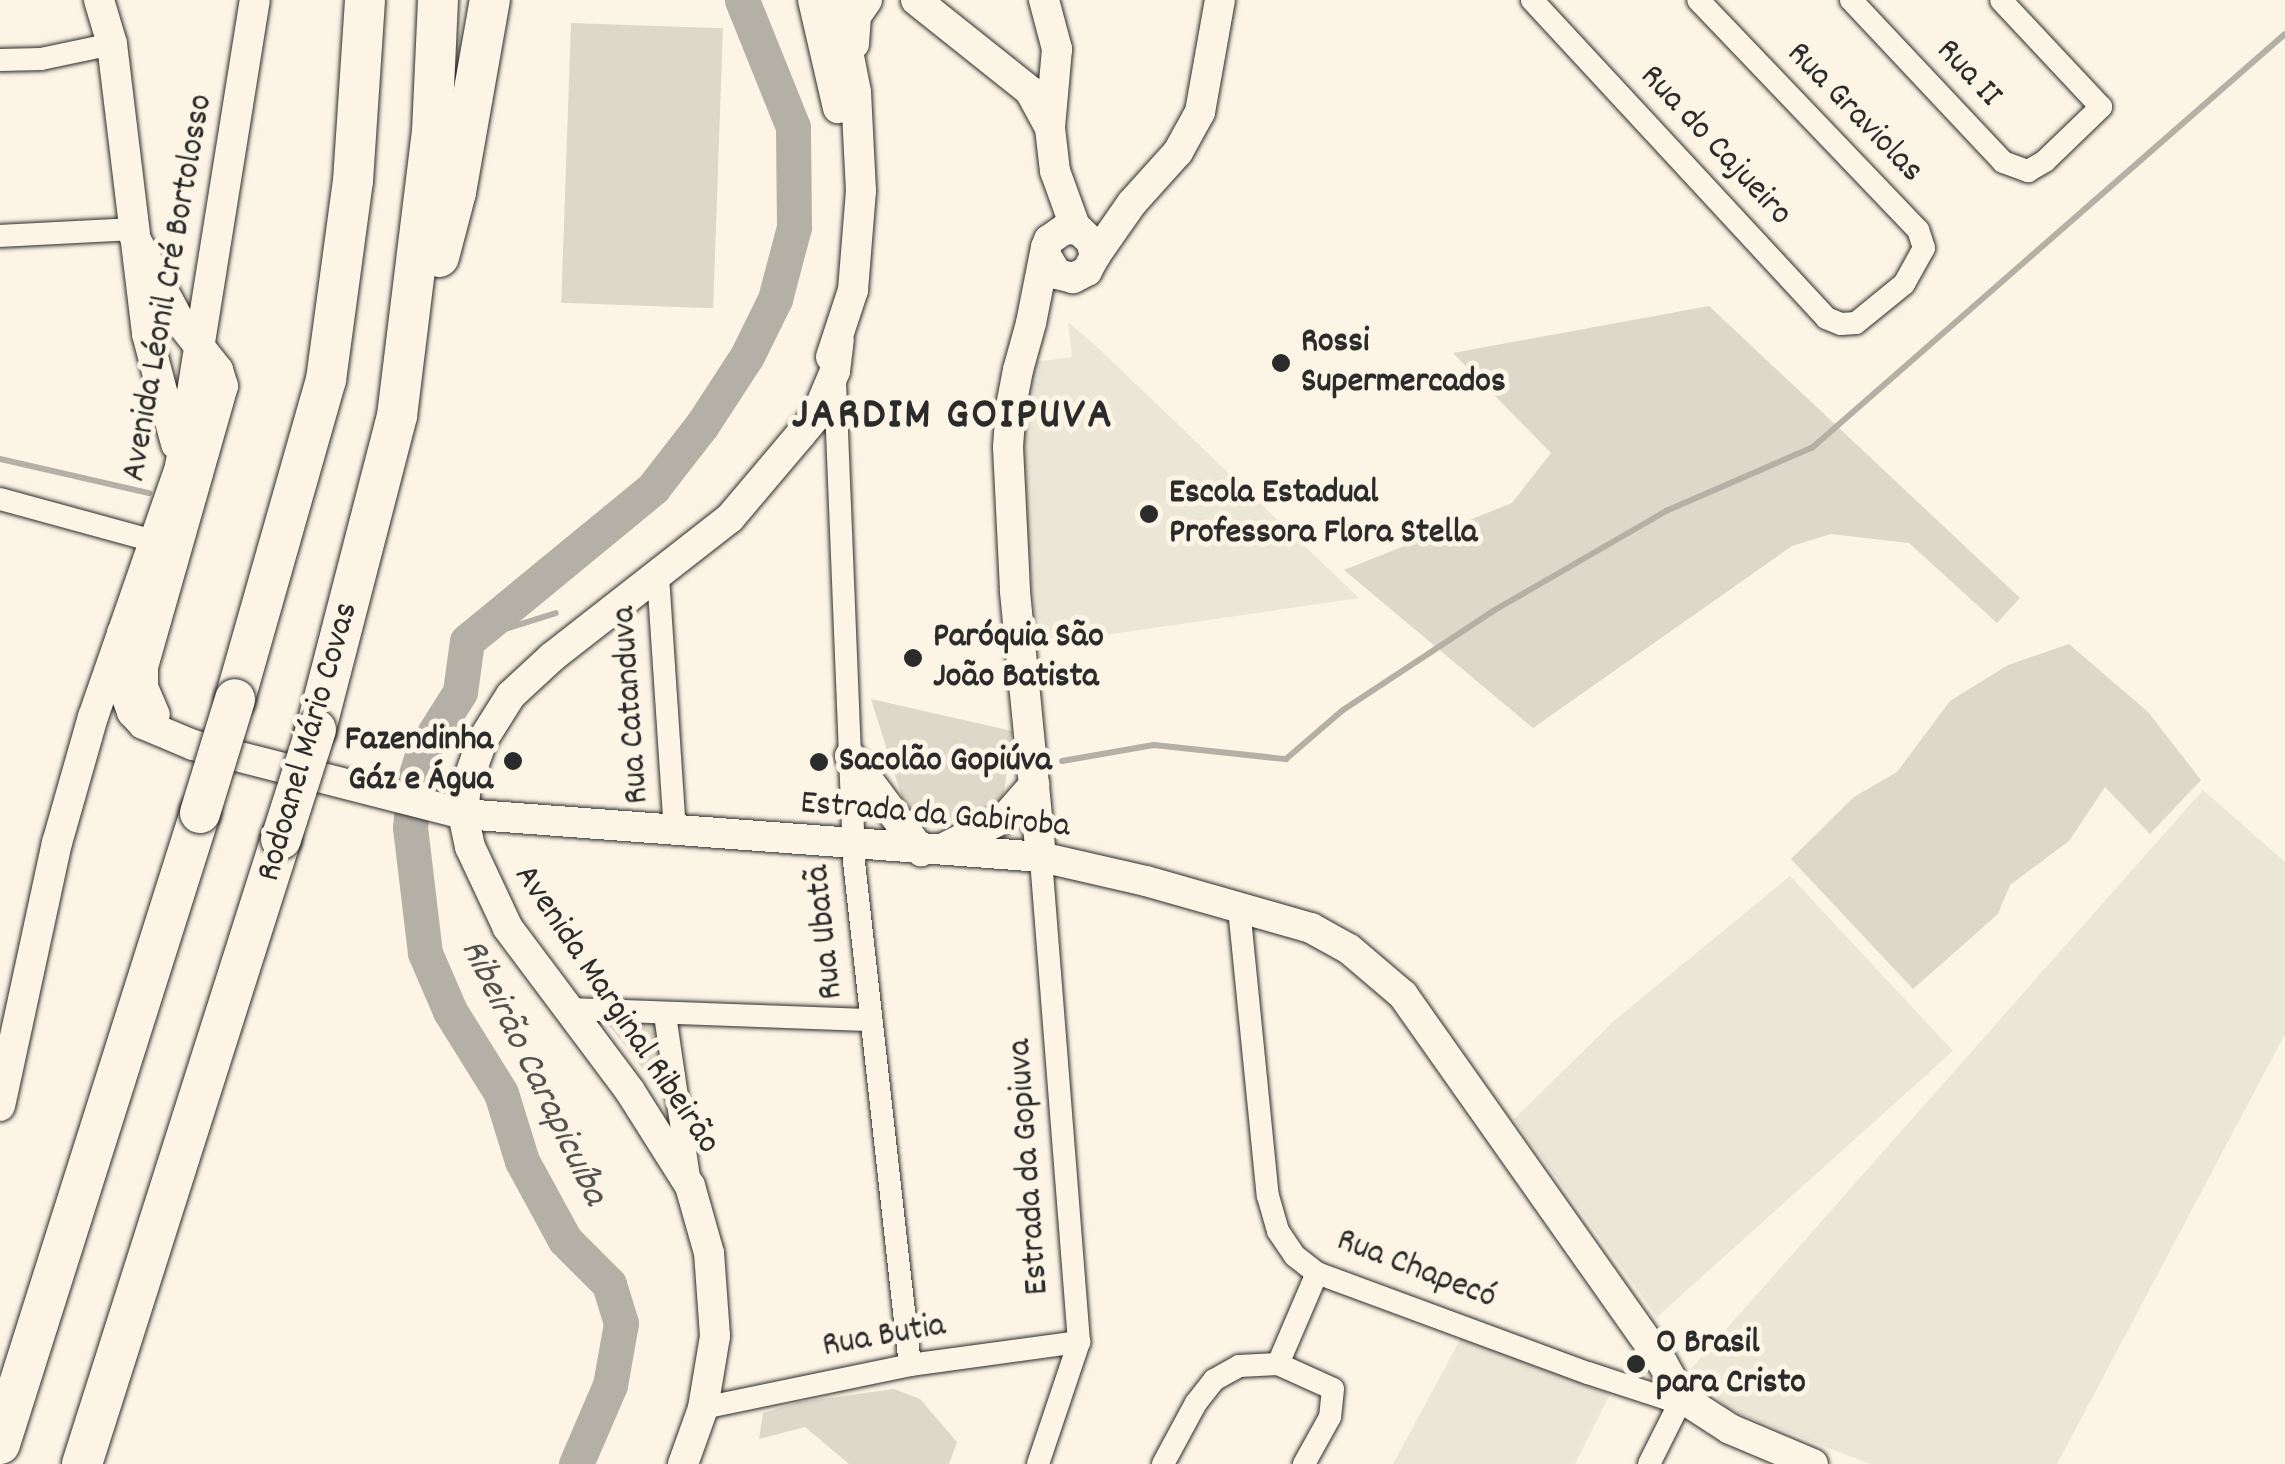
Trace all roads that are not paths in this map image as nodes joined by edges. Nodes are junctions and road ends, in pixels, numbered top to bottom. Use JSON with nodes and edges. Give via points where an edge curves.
{"nodes":[{"id":1,"x":99,"y":0,"type":"edge"},
{"id":2,"x":255,"y":0,"type":"edge"},
{"id":3,"x":339,"y":0,"type":"edge"},
{"id":4,"x":365,"y":0,"type":"edge"},
{"id":5,"x":438,"y":0,"type":"edge"},
{"id":6,"x":490,"y":0,"type":"edge"},
{"id":7,"x":812,"y":0,"type":"edge"},
{"id":8,"x":838,"y":0,"type":"edge"},
{"id":9,"x":867,"y":0,"type":"edge"},
{"id":10,"x":916,"y":0,"type":"edge"},
{"id":11,"x":1032,"y":0,"type":"edge"},
{"id":12,"x":1044,"y":0,"type":"edge"},
{"id":13,"x":1220,"y":0,"type":"edge"},
{"id":14,"x":1532,"y":0,"type":"edge"},
{"id":15,"x":1698,"y":0,"type":"edge"},
{"id":16,"x":1851,"y":0,"type":"edge"},
{"id":17,"x":2001,"y":0,"type":"edge"},
{"id":18,"x":112,"y":44,"type":"junction"},
{"id":19,"x":0,"y":60,"type":"edge"},
{"id":20,"x":1012,"y":74,"type":"junction"},
{"id":21,"x":856,"y":92,"type":"junction"},
{"id":22,"x":1050,"y":128,"type":"junction"},
{"id":23,"x":353,"y":181,"type":"junction"},
{"id":24,"x":1918,"y":230,"type":"joint"},
{"id":25,"x":134,"y":234,"type":"junction"},
{"id":26,"x":0,"y":236,"type":"edge"},
{"id":27,"x":1071,"y":248,"type":"junction"},
{"id":28,"x":854,"y":260,"type":"junction"},
{"id":29,"x":839,"y":340,"type":"junction"},
{"id":30,"x":200,"y":352,"type":"junction"},
{"id":31,"x":835,"y":371,"type":"junction"},
{"id":32,"x":160,"y":379,"type":"junction"},
{"id":33,"x":397,"y":416,"type":"junction"},
{"id":34,"x":799,"y":437,"type":"junction"},
{"id":35,"x":836,"y":452,"type":"junction"},
{"id":36,"x":180,"y":467,"type":"junction"},
{"id":37,"x":0,"y":499,"type":"edge"},
{"id":38,"x":157,"y":542,"type":"junction"},
{"id":39,"x":658,"y":576,"type":"junction"},
{"id":40,"x":122,"y":634,"type":"junction"},
{"id":41,"x":193,"y":745,"type":"junction"},
{"id":42,"x":850,"y":756,"type":"junction"},
{"id":43,"x":1034,"y":785,"type":"junction"},
{"id":44,"x":463,"y":814,"type":"junction"},
{"id":45,"x":675,"y":831,"type":"junction"},
{"id":46,"x":853,"y":845,"type":"junction"},
{"id":47,"x":928,"y":851,"type":"junction"},
{"id":48,"x":1041,"y":857,"type":"junction"},
{"id":49,"x":1239,"y":908,"type":"junction"},
{"id":50,"x":567,"y":1009,"type":"junction"},
{"id":51,"x":666,"y":1014,"type":"junction"},
{"id":52,"x":870,"y":1020,"type":"junction"},
{"id":53,"x":0,"y":1106,"type":"edge"},
{"id":54,"x":690,"y":1186,"type":"junction"},
{"id":55,"x":1317,"y":1272,"type":"junction"},
{"id":56,"x":1079,"y":1342,"type":"junction"},
{"id":57,"x":1278,"y":1364,"type":"junction"},
{"id":58,"x":910,"y":1365,"type":"junction"},
{"id":59,"x":1682,"y":1398,"type":"junction"},
{"id":60,"x":704,"y":1408,"type":"junction"},
{"id":61,"x":0,"y":1444,"type":"edge"},
{"id":62,"x":82,"y":1464,"type":"edge"},
{"id":63,"x":683,"y":1464,"type":"edge"},
{"id":64,"x":1038,"y":1464,"type":"edge"},
{"id":65,"x":1163,"y":1464,"type":"edge"},
{"id":66,"x":1304,"y":1464,"type":"edge"},
{"id":67,"x":1648,"y":1464,"type":"edge"},
{"id":68,"x":1810,"y":1464,"type":"edge"}],
"edges":[{"from":1,"to":18,"type":"main road"},
{"from":2,"to":30,"type":"main road","name":"Avenida Léonil Cré Bortolosso"},
{"from":3,"to":23,"type":"highway"},
{"from":4,"to":23,"type":"highway"},
{"from":5,"to":33,"type":"highway","name":"Rodoanel Mário Covas","via":[[432,132]]},
{"from":6,"to":33,"type":"highway","via":[[456,192]]},
{"from":7,"to":28,"type":"main road","via":[[846,142]]},
{"from":8,"to":21,"type":"main road"},
{"from":9,"to":21,"type":"main road","via":[[854,30]]},
{"from":10,"to":20,"type":"main road"},
{"from":11,"to":20,"type":"main road","via":[[1037,46]]},
{"from":12,"to":22,"type":"main road","via":[[1057,49]]},
{"from":13,"to":27,"type":"main road","via":[[1200,112],[1178,152],[1132,202]]},
{"from":14,"to":24,"type":"street","name":"Rua do Cajueiro","via":[[1826,318],[1856,323],[1904,284],[1924,248]]},
{"from":15,"to":24,"type":"street","name":"Rua Graviolas"},
{"from":16,"to":17,"type":"street","name":"Rua II","via":[[2003,162],[2028,171],[2100,108]]},
{"from":18,"to":19,"type":"street"},
{"from":18,"to":25,"type":"main road"},
{"from":20,"to":22,"type":"main road"},
{"from":21,"to":28,"type":"main road","via":[[861,191]]},
{"from":22,"to":27,"type":"main road"},
{"from":23,"to":61,"type":"highway","bridge":true,"via":[[326,380],[235,699]]},
{"from":25,"to":26,"type":"street"},
{"from":25,"to":30,"type":"main road"},
{"from":25,"to":32,"type":"main road"},
{"from":27,"to":43,"type":"main road","via":[[1031,324],[1008,447]]},
{"from":28,"to":29,"type":"main road","via":[[854,290]]},
{"from":29,"to":31,"type":"main road"},
{"from":29,"to":34,"type":"main road"},
{"from":30,"to":32,"type":"main road","via":[[171,353]]},
{"from":30,"to":36,"type":"main road","name":"Avenida Léonil Cré Bortolosso"},
{"from":30,"to":41,"type":"main road","via":[[218,370],[221,404],[143,687],[155,716]]},
{"from":31,"to":34,"type":"main road"},
{"from":31,"to":35,"type":"street","name":"Rua Ubatã"},
{"from":32,"to":36,"type":"main road"},
{"from":33,"to":62,"type":"highway","name":"Rodoanel Mário Covas","bridge":true,"via":[[316,729]]},
{"from":34,"to":35,"type":"street"},
{"from":34,"to":39,"type":"main road","name":"Avenida Marginal Ribeirão","via":[[730,518]]},
{"from":35,"to":42,"type":"street","name":"Rua Ubatã"},
{"from":36,"to":38,"type":"main road","name":"Avenida Léonil Cré Bortolosso"},
{"from":37,"to":38,"type":"street"},
{"from":38,"to":40,"type":"main road","name":"Avenida Léonil Cré Bortolosso"},
{"from":39,"to":44,"type":"main road","name":"Avenida Marginal Ribeirão","via":[[511,695],[482,741]]},
{"from":39,"to":45,"type":"street","name":"Rua Catanduva"},
{"from":40,"to":41,"type":"main road","name":"Estrada da Gabiroba","via":[[120,671],[132,712],[143,724]]},
{"from":40,"to":53,"type":"main road","name":"Avenida Léonil Cré Bortolosso","via":[[57,843]]},
{"from":41,"to":44,"type":"main road","name":"Estrada da Gabiroba"},
{"from":42,"to":46,"type":"street","name":"Rua Ubatã"},
{"from":42,"to":47,"type":"main road"},
{"from":43,"to":47,"type":"main road","via":[[1006,817]]},
{"from":43,"to":48,"type":"main road"},
{"from":44,"to":45,"type":"main road","name":"Estrada da Gabiroba"},
{"from":44,"to":50,"type":"main road","name":"Avenida Marginal Ribeirão","via":[[478,872]]},
{"from":45,"to":46,"type":"main road","name":"Estrada da Gabiroba"},
{"from":46,"to":47,"type":"main road","name":"Estrada da Gabiroba"},
{"from":46,"to":52,"type":"street","name":"Rua Ubatã"},
{"from":47,"to":48,"type":"main road","name":"Estrada da Gabiroba"},
{"from":48,"to":49,"type":"main road","name":"Estrada da Gabiroba"},
{"from":48,"to":56,"type":"street","name":"Estrada da Gopiuva"},
{"from":49,"to":55,"type":"street","name":"Rua Chapecó","via":[[1268,1196],[1278,1231]]},
{"from":49,"to":59,"type":"main road","name":"Estrada da Gabiroba","via":[[1311,928],[1350,949],[1404,995]]},
{"from":50,"to":51,"type":"street"},
{"from":50,"to":54,"type":"main road","name":"Avenida Marginal Ribeirão","via":[[630,1090]]},
{"from":51,"to":52,"type":"street"},
{"from":51,"to":54,"type":"street"},
{"from":52,"to":58,"type":"street","name":"Rua Ubatã"},
{"from":54,"to":60,"type":"main road","name":"Avenida Marginal Ribeirão","via":[[714,1290]]},
{"from":55,"to":57,"type":"street"},
{"from":55,"to":59,"type":"street","name":"Rua Chapecó","via":[[1588,1374]]},
{"from":56,"to":58,"type":"street","name":"Rua Butia"},
{"from":56,"to":64,"type":"street","name":"Estrada da Gopiuva"},
{"from":57,"to":65,"type":"street","via":[[1239,1366],[1214,1380]]},
{"from":57,"to":66,"type":"street","via":[[1333,1389],[1330,1417]]},
{"from":58,"to":60,"type":"street","name":"Rua Butia"},
{"from":59,"to":67,"type":"street"},
{"from":59,"to":68,"type":"main road","name":"Estrada da Gabiroba","via":[[1730,1429]]},
{"from":60,"to":63,"type":"main road","name":"Avenida Marginal Ribeirão"}]}
